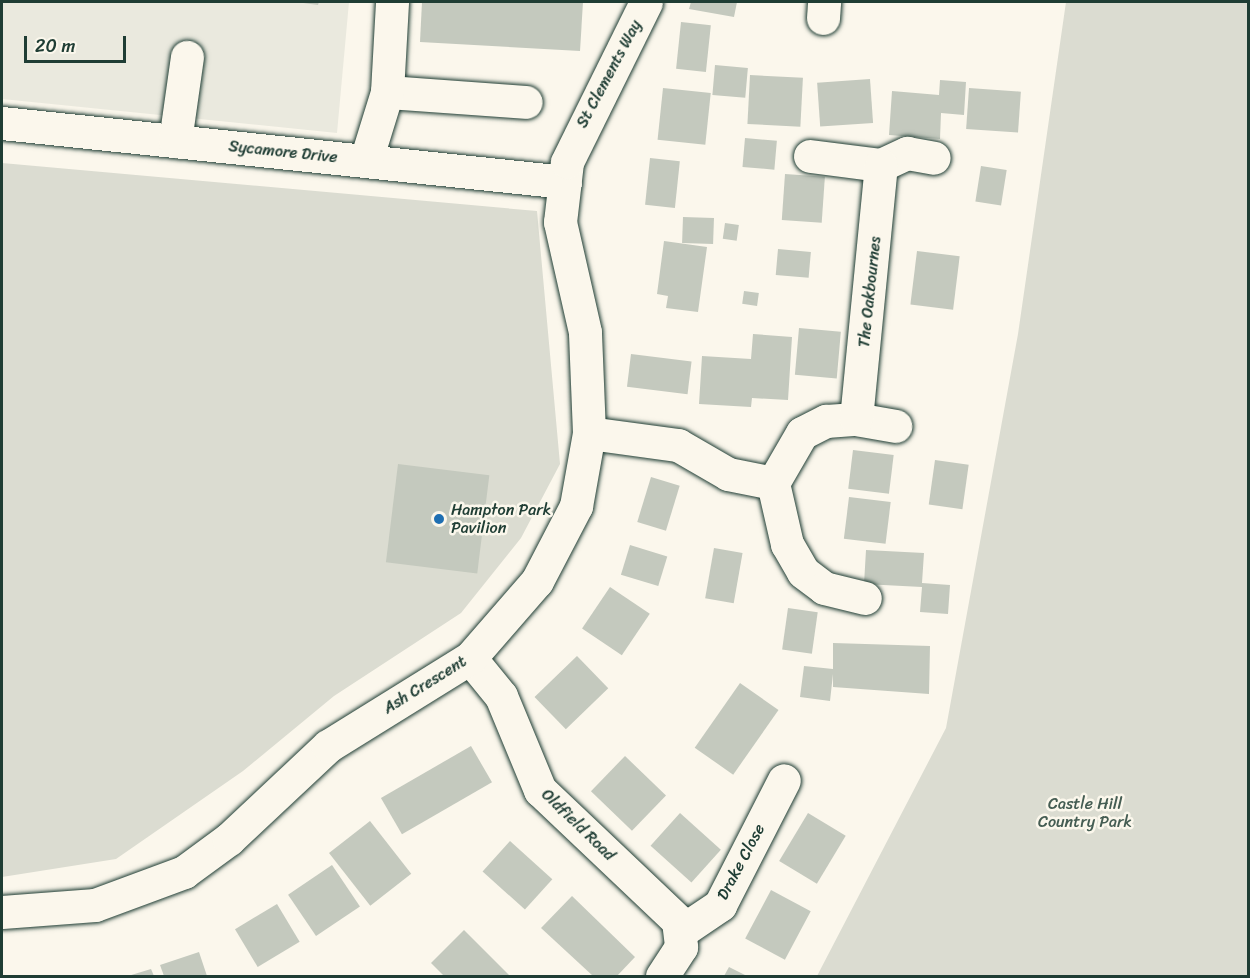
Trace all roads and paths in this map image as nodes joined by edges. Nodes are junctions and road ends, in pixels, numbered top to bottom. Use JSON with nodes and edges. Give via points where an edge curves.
{"nodes":[{"id":1,"x":392,"y":2,"type":"edge"},
{"id":2,"x":646,"y":2,"type":"edge"},
{"id":3,"x":187,"y":57,"type":"dead end"},
{"id":4,"x":387,"y":92,"type":"junction"},
{"id":5,"x":526,"y":102,"type":"dead end"},
{"id":6,"x":2,"y":123,"type":"edge"},
{"id":7,"x":175,"y":141,"type":"junction"},
{"id":8,"x":810,"y":156,"type":"dead end"},
{"id":9,"x":934,"y":158,"type":"dead end"},
{"id":10,"x":366,"y":160,"type":"junction"},
{"id":11,"x":881,"y":165,"type":"junction"},
{"id":12,"x":565,"y":182,"type":"junction"},
{"id":13,"x":856,"y":419,"type":"junction"},
{"id":14,"x":895,"y":426,"type":"dead end"},
{"id":15,"x":589,"y":433,"type":"junction"},
{"id":16,"x":773,"y":483,"type":"junction"},
{"id":17,"x":865,"y":598,"type":"dead end"},
{"id":18,"x":470,"y":658,"type":"junction"},
{"id":19,"x":784,"y":780,"type":"dead end"},
{"id":20,"x":2,"y":912,"type":"edge"},
{"id":21,"x":683,"y":930,"type":"junction"},
{"id":22,"x":662,"y":976,"type":"edge"}],
"edges":[{"from":1,"to":4,"type":"street"},
{"from":2,"to":12,"type":"street","name":"St Clements Way","via":[[585,115]]},
{"from":3,"to":7,"type":"street"},
{"from":4,"to":5,"type":"street"},
{"from":4,"to":10,"type":"street"},
{"from":6,"to":7,"type":"street","name":"Sycamore Drive"},
{"from":7,"to":10,"type":"street","name":"Sycamore Drive"},
{"from":8,"to":11,"type":"street"},
{"from":9,"to":11,"type":"street","via":[[908,153]]},
{"from":10,"to":12,"type":"street","name":"Sycamore Drive"},
{"from":11,"to":13,"type":"street","name":"The Oakbournes"},
{"from":12,"to":15,"type":"street","name":"Ash Crescent","via":[[560,222],[587,343]]},
{"from":13,"to":14,"type":"street"},
{"from":13,"to":16,"type":"street","via":[[826,421],[802,433]]},
{"from":15,"to":16,"type":"street","via":[[678,445],[728,474]]},
{"from":15,"to":18,"type":"street","name":"Ash Crescent","via":[[576,506],[561,540],[537,581]]},
{"from":16,"to":17,"type":"street","via":[[787,544],[803,572],[824,588]]},
{"from":18,"to":20,"type":"street","name":"Ash Crescent","via":[[328,746],[229,839],[184,872],[95,905]]},
{"from":18,"to":21,"type":"street","name":"Oldfield Road","via":[[501,696],[540,790],[664,905]]},
{"from":19,"to":21,"type":"street","name":"Drake Close","via":[[720,905]]},
{"from":21,"to":22,"type":"street","via":[[681,947]]}]}
